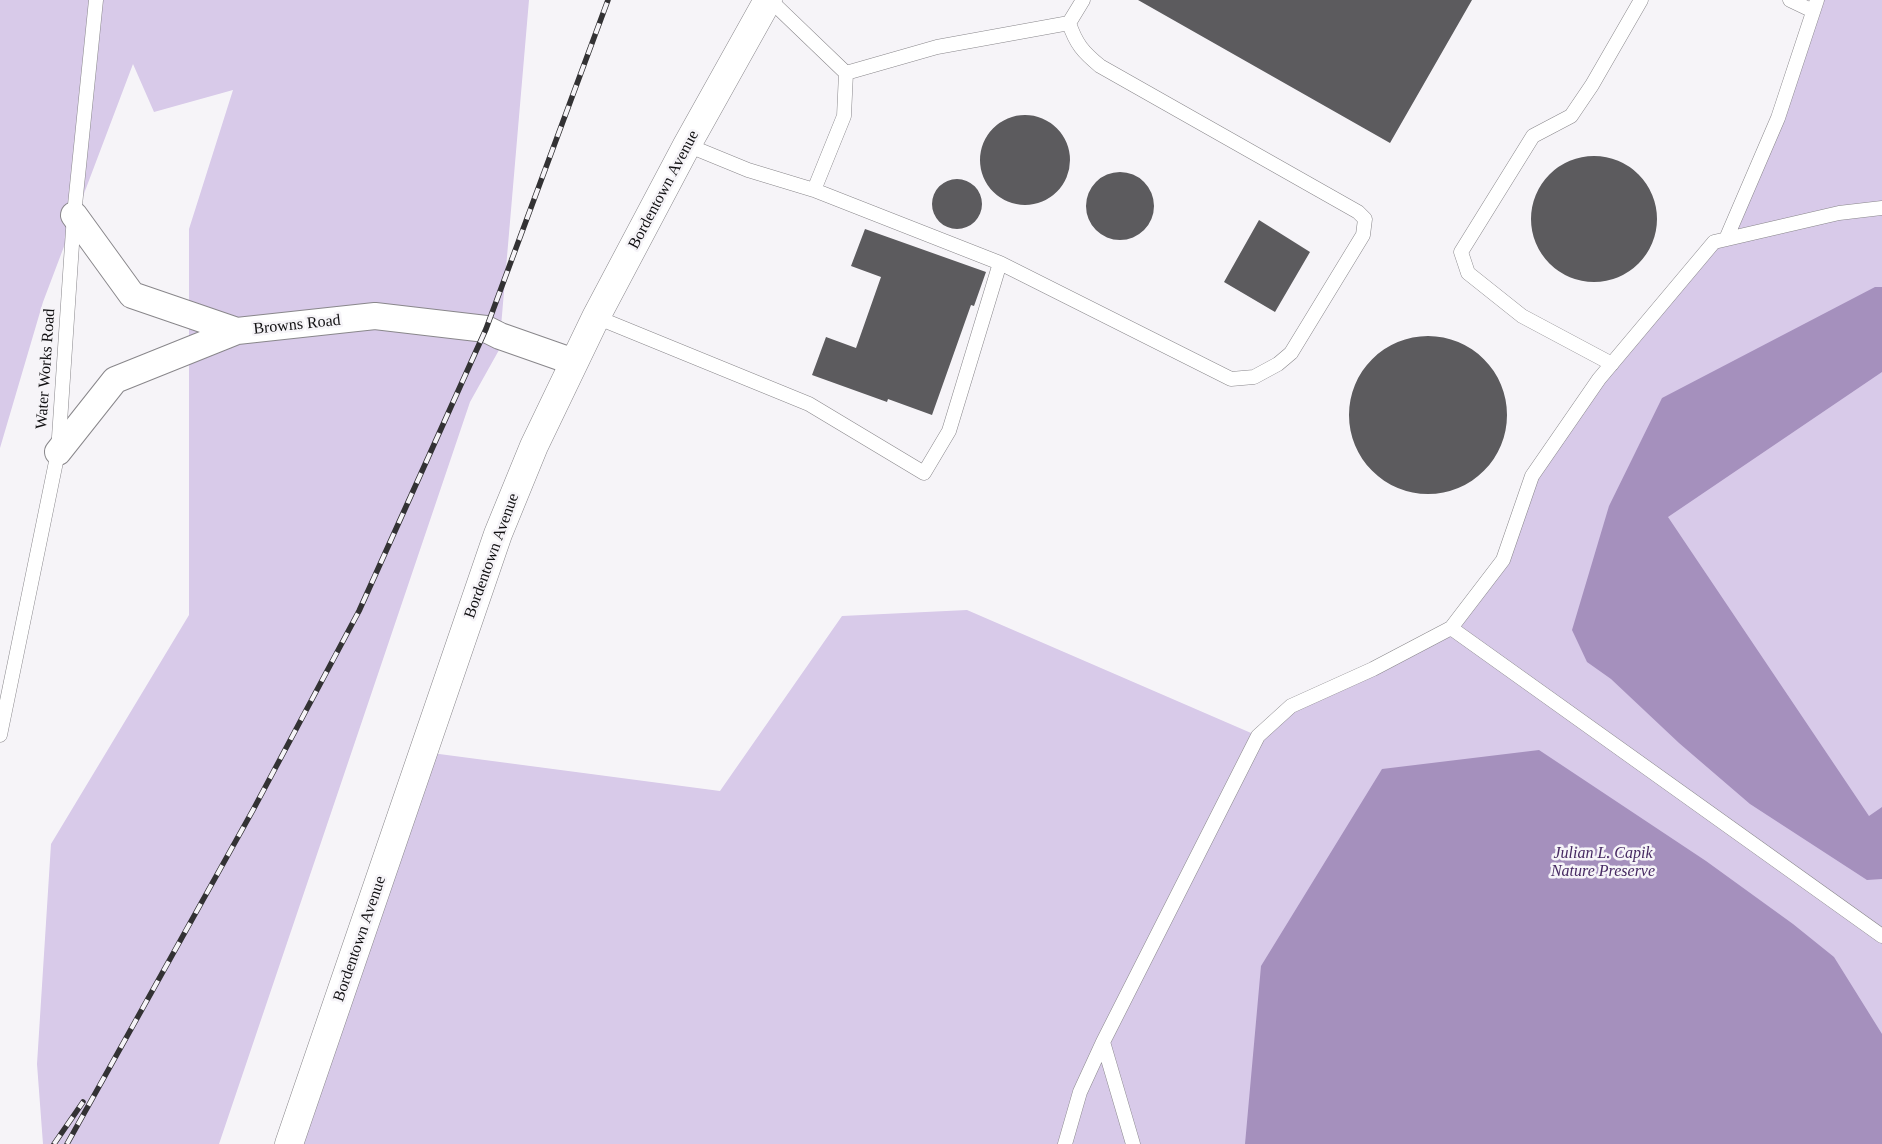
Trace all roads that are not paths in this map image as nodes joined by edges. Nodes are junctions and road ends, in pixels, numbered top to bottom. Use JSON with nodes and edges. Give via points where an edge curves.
{"nodes":[{"id":1,"x":96,"y":0,"type":"edge"},
{"id":2,"x":769,"y":0,"type":"edge"},
{"id":3,"x":1082,"y":0,"type":"edge"},
{"id":4,"x":1641,"y":0,"type":"edge"},
{"id":5,"x":1790,"y":0,"type":"edge"},
{"id":6,"x":1815,"y":6,"type":"edge"},
{"id":7,"x":1069,"y":23,"type":"junction"},
{"id":8,"x":846,"y":73,"type":"junction"},
{"id":9,"x":687,"y":145,"type":"junction"},
{"id":10,"x":814,"y":190,"type":"junction"},
{"id":11,"x":1882,"y":208,"type":"edge"},
{"id":12,"x":74,"y":215,"type":"junction"},
{"id":13,"x":1726,"y":239,"type":"junction"},
{"id":14,"x":1000,"y":263,"type":"junction"},
{"id":15,"x":596,"y":317,"type":"junction"},
{"id":16,"x":237,"y":331,"type":"junction"},
{"id":17,"x":574,"y":362,"type":"junction"},
{"id":18,"x":1612,"y":364,"type":"junction"},
{"id":19,"x":58,"y":452,"type":"junction"},
{"id":20,"x":1451,"y":628,"type":"junction"},
{"id":21,"x":0,"y":735,"type":"edge"},
{"id":22,"x":1882,"y":936,"type":"edge"},
{"id":23,"x":1103,"y":1042,"type":"junction"},
{"id":24,"x":289,"y":1144,"type":"edge"},
{"id":25,"x":1065,"y":1144,"type":"edge"},
{"id":26,"x":1133,"y":1144,"type":"edge"}],
"edges":[{"from":1,"to":12,"type":"lane","name":"Water Works Road"},
{"from":2,"to":8,"type":"lane"},
{"from":2,"to":9,"type":"main road","name":"Bordentown Avenue"},
{"from":3,"to":7,"type":"lane"},
{"from":4,"to":18,"type":"lane","via":[[1571,116],[1533,136],[1461,252],[1468,273],[1522,316]]},
{"from":5,"to":6,"type":"lane"},
{"from":6,"to":13,"type":"lane","via":[[1778,118]]},
{"from":7,"to":8,"type":"lane","via":[[938,46]]},
{"from":7,"to":14,"type":"lane","via":[[1074,39],[1100,66],[1358,212],[1365,220],[1362,235],[1292,353],[1254,376],[1230,379]]},
{"from":8,"to":10,"type":"lane","via":[[844,116]]},
{"from":9,"to":10,"type":"lane","via":[[748,170]]},
{"from":9,"to":15,"type":"main road","name":"Bordentown Avenue"},
{"from":10,"to":14,"type":"lane"},
{"from":11,"to":13,"type":"lane","via":[[1839,213]]},
{"from":12,"to":16,"type":"street","via":[[132,294]]},
{"from":12,"to":19,"type":"lane","name":"Water Works Road"},
{"from":13,"to":18,"type":"lane","via":[[1714,242]]},
{"from":14,"to":15,"type":"lane","via":[[949,432],[924,473],[809,404]]},
{"from":15,"to":17,"type":"main road","name":"Bordentown Avenue"},
{"from":16,"to":17,"type":"street","name":"Browns Road","via":[[375,316],[486,329]]},
{"from":16,"to":19,"type":"street","name":"Browns Road","via":[[115,380]]},
{"from":17,"to":24,"type":"main road","name":"Bordentown Avenue","via":[[534,446],[498,534]]},
{"from":18,"to":20,"type":"lane","via":[[1532,476],[1503,560]]},
{"from":19,"to":21,"type":"lane","name":"Water Works Road"},
{"from":20,"to":22,"type":"lane"},
{"from":20,"to":23,"type":"lane","via":[[1373,669],[1290,706],[1258,736]]},
{"from":23,"to":25,"type":"lane","via":[[1080,1092]]},
{"from":23,"to":26,"type":"lane"}]}
